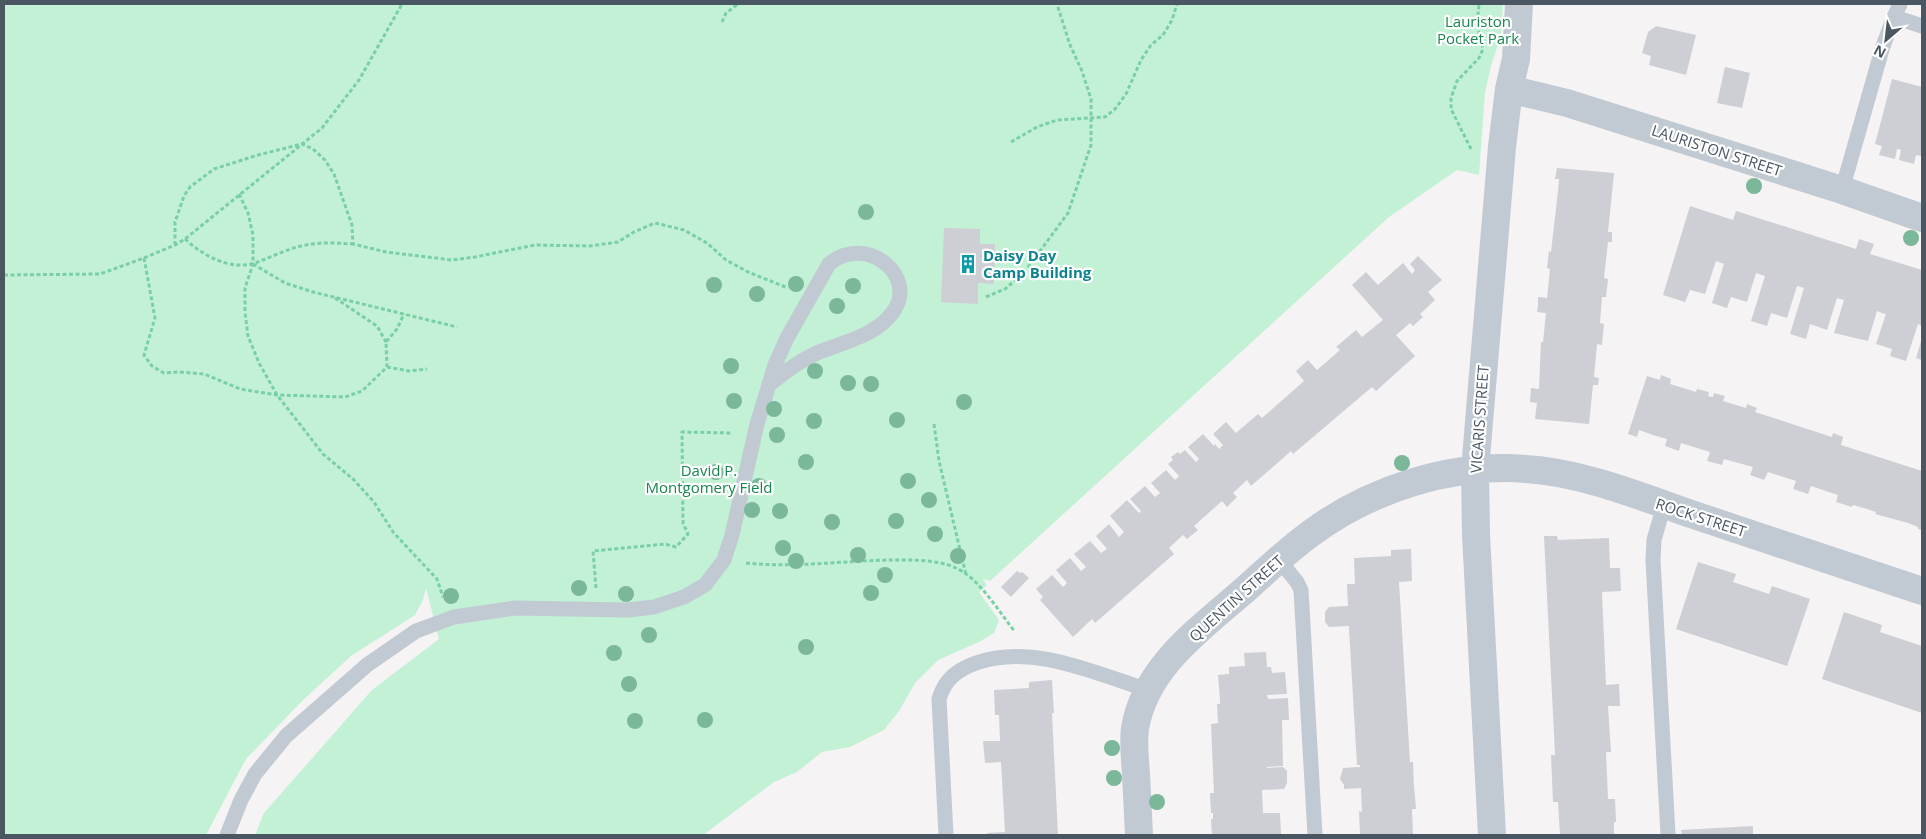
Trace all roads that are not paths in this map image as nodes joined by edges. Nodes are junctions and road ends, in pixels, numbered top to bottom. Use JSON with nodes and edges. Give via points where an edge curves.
{"nodes":[{"id":1,"x":1519,"y":4,"type":"edge"},
{"id":2,"x":1897,"y":10,"type":"edge"},
{"id":3,"x":1922,"y":26,"type":"edge"},
{"id":4,"x":1510,"y":89,"type":"junction"},
{"id":5,"x":1842,"y":190,"type":"junction"},
{"id":6,"x":1922,"y":218,"type":"edge"},
{"id":7,"x":770,"y":384,"type":"junction"},
{"id":8,"x":1475,"y":470,"type":"junction"},
{"id":9,"x":1664,"y":505,"type":"junction"},
{"id":10,"x":1280,"y":560,"type":"junction"},
{"id":11,"x":1922,"y":591,"type":"edge"},
{"id":12,"x":1148,"y":690,"type":"junction"},
{"id":13,"x":226,"y":835,"type":"edge"},
{"id":14,"x":946,"y":835,"type":"edge"},
{"id":15,"x":1139,"y":835,"type":"edge"},
{"id":16,"x":1315,"y":835,"type":"edge"},
{"id":17,"x":1492,"y":835,"type":"edge"},
{"id":18,"x":1668,"y":835,"type":"edge"}],
"edges":[{"from":1,"to":4,"type":"street","name":"VICARIS STREET","via":[[1516,58]]},
{"from":2,"to":3,"type":"lane"},
{"from":2,"to":5,"type":"lane","via":[[1883,46]]},
{"from":4,"to":5,"type":"street","name":"LAURISTON STREET","via":[[1567,103]]},
{"from":4,"to":8,"type":"street","name":"VICARIS STREET","via":[[1502,147]]},
{"from":5,"to":6,"type":"street","name":"LAURISTON STREET"},
{"from":7,"to":7,"type":"lane","via":[[796,363],[876,329],[895,310],[900,296],[901,289],[894,272],[877,258],[858,252],[837,257],[829,264],[787,338]]},
{"from":7,"to":13,"type":"lane","via":[[757,424],[732,536],[724,560],[705,586],[654,607],[627,610],[515,608],[450,618],[416,631],[367,665],[286,736],[255,774]]},
{"from":8,"to":9,"type":"street","name":"ROCK STREET","via":[[1526,468],[1554,472]]},
{"from":8,"to":10,"type":"street","name":"QUENTIN STREET","via":[[1418,482],[1379,495],[1343,512]]},
{"from":8,"to":17,"type":"street","name":"VICARIS STREET"},
{"from":9,"to":11,"type":"street","name":"ROCK STREET"},
{"from":9,"to":18,"type":"lane","via":[[1654,540],[1653,560]]},
{"from":10,"to":12,"type":"street","name":"QUENTIN STREET","via":[[1172,655]]},
{"from":10,"to":16,"type":"lane","via":[[1302,590]]},
{"from":12,"to":14,"type":"lane","via":[[1054,660],[1028,657],[985,660],[950,677],[939,699]]},
{"from":12,"to":15,"type":"street","name":"QUENTIN STREET","via":[[1135,730]]}]}
